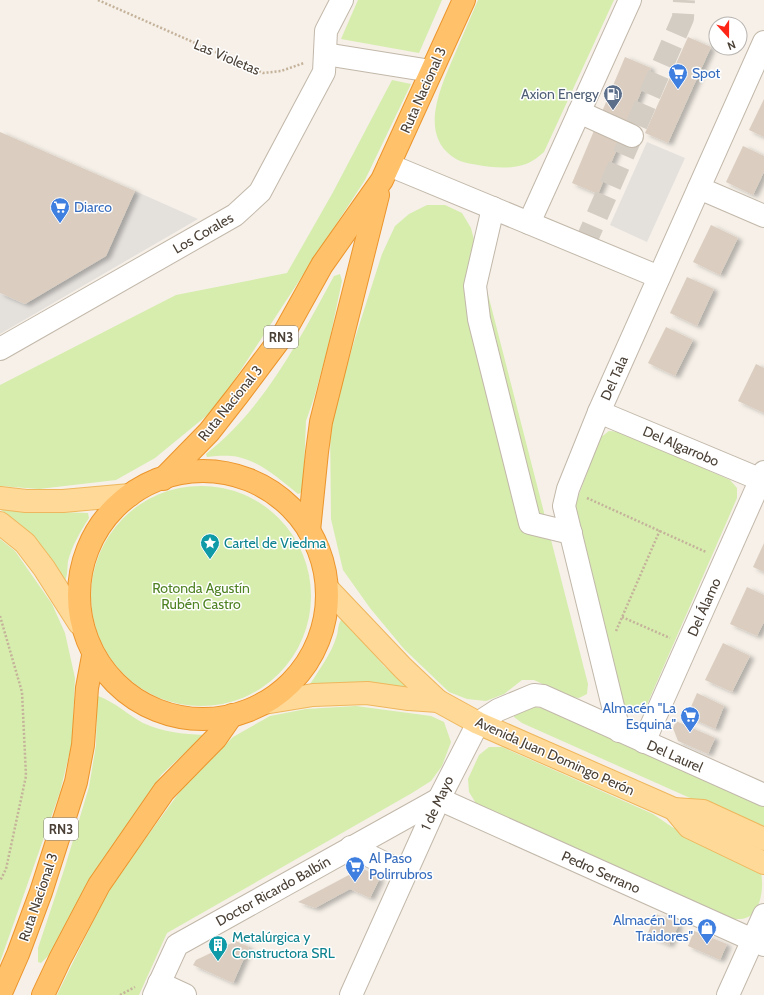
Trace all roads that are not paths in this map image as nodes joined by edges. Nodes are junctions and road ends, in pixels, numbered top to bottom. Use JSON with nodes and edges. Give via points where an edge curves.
{"nodes":[{"id":1,"x":342,"y":0,"type":"edge"},
{"id":2,"x":464,"y":0,"type":"edge"},
{"id":3,"x":630,"y":0,"type":"edge"},
{"id":4,"x":764,"y":42,"type":"edge"},
{"id":5,"x":325,"y":54,"type":"junction"},
{"id":6,"x":431,"y":71,"type":"junction"},
{"id":7,"x":579,"y":112,"type":"junction"},
{"id":8,"x":632,"y":136,"type":"dead end"},
{"id":9,"x":385,"y":172,"type":"junction"},
{"id":10,"x":699,"y":188,"type":"junction"},
{"id":11,"x":494,"y":208,"type":"junction"},
{"id":12,"x":764,"y":216,"type":"edge"},
{"id":13,"x":529,"y":223,"type":"junction"},
{"id":14,"x":659,"y":277,"type":"junction"},
{"id":15,"x":0,"y":349,"type":"edge"},
{"id":16,"x":599,"y":412,"type":"junction"},
{"id":17,"x":763,"y":477,"type":"edge"},
{"id":18,"x":162,"y":480,"type":"junction"},
{"id":19,"x":130,"y":495,"type":"junction"},
{"id":20,"x":0,"y":498,"type":"edge"},
{"id":21,"x":0,"y":524,"type":"edge"},
{"id":22,"x":309,"y":531,"type":"junction"},
{"id":23,"x":571,"y":533,"type":"junction"},
{"id":24,"x":328,"y":589,"type":"junction"},
{"id":25,"x":79,"y":622,"type":"junction"},
{"id":26,"x":93,"y":656,"type":"junction"},
{"id":27,"x":438,"y":701,"type":"junction"},
{"id":28,"x":264,"y":702,"type":"junction"},
{"id":29,"x":232,"y":715,"type":"junction"},
{"id":30,"x":478,"y":723,"type":"junction"},
{"id":31,"x":619,"y":731,"type":"junction"},
{"id":32,"x":644,"y":742,"type":"junction"},
{"id":33,"x":764,"y":795,"type":"edge"},
{"id":34,"x":439,"y":799,"type":"junction"},
{"id":35,"x":674,"y":809,"type":"junction"},
{"id":36,"x":764,"y":839,"type":"edge"},
{"id":37,"x":351,"y":848,"type":"junction"},
{"id":38,"x":764,"y":863,"type":"edge"},
{"id":39,"x":405,"y":873,"type":"junction"},
{"id":40,"x":764,"y":915,"type":"edge"},
{"id":41,"x":758,"y":943,"type":"edge"},
{"id":42,"x":156,"y":989,"type":"edge"},
{"id":43,"x":0,"y":995,"type":"edge"},
{"id":44,"x":44,"y":995,"type":"edge"},
{"id":45,"x":185,"y":995,"type":"edge"},
{"id":46,"x":351,"y":995,"type":"edge"},
{"id":47,"x":728,"y":995,"type":"edge"}],
"edges":[{"from":1,"to":5,"type":"street","name":"Los Corales","via":[[326,31]]},
{"from":2,"to":6,"type":"highway","name":"Ruta Nacional 3","number":"RN3"},
{"from":3,"to":7,"type":"street"},
{"from":4,"to":10,"type":"street","name":"Del Tala"},
{"from":5,"to":6,"type":"street"},
{"from":5,"to":15,"type":"street","name":"Los Corales","via":[[324,72],[260,192],[235,215]]},
{"from":6,"to":9,"type":"highway","name":"Ruta Nacional 3","number":"RN3"},
{"from":7,"to":8,"type":"street"},
{"from":7,"to":13,"type":"street"},
{"from":9,"to":11,"type":"street"},
{"from":9,"to":18,"type":"highway","name":"Ruta Nacional 3","number":"RN3","via":[[322,265],[279,341],[209,432]]},
{"from":9,"to":22,"type":"highway","name":"Ruta Nacional 3","number":"RN3","via":[[321,422]]},
{"from":10,"to":12,"type":"street"},
{"from":10,"to":14,"type":"street","name":"Del Tala"},
{"from":11,"to":13,"type":"street"},
{"from":11,"to":23,"type":"street","via":[[475,286],[479,319],[530,522]]},
{"from":13,"to":14,"type":"street"},
{"from":14,"to":16,"type":"street","name":"Del Tala"},
{"from":16,"to":17,"type":"street","name":"Del Algarrobo"},
{"from":16,"to":23,"type":"street","name":"Del Tala","via":[[564,506]]},
{"from":17,"to":32,"type":"street","name":"Del Álamo"},
{"from":18,"to":19,"type":"highway","name":"Ruta Nacional 3","number":"RN3","via":[[146,485]]},
{"from":18,"to":22,"type":"highway","name":"Ruta Nacional 3","number":"RN3","via":[[186,473],[225,473],[267,488],[299,514]]},
{"from":19,"to":20,"type":"main road","via":[[63,501]]},
{"from":19,"to":25,"type":"highway","name":"Ruta Nacional 3","number":"RN3","via":[[110,510],[89,539],[76,583]]},
{"from":21,"to":25,"type":"main road","via":[[25,543]]},
{"from":22,"to":24,"type":"highway","name":"Ruta Nacional 3","number":"RN3","via":[[318,548]]},
{"from":23,"to":31,"type":"street","name":"Del Tala"},
{"from":24,"to":27,"type":"main road","name":"Avenida Juan Domingo Perón","via":[[402,668]]},
{"from":24,"to":28,"type":"highway","name":"Ruta Nacional 3","number":"RN3","via":[[328,608],[323,632],[314,655],[278,696]]},
{"from":25,"to":26,"type":"highway","name":"Ruta Nacional 3","number":"RN3"},
{"from":26,"to":29,"type":"highway","name":"Ruta Nacional 3","number":"RN3","via":[[119,688],[153,710],[196,718]]},
{"from":26,"to":43,"type":"highway","name":"Ruta Nacional 3","number":"RN3","via":[[86,688],[83,745],[76,782],[41,892]]},
{"from":27,"to":28,"type":"main road","name":"Avenida Juan Domingo Perón","via":[[367,693],[312,695]]},
{"from":27,"to":30,"type":"main road","name":"Avenida Juan Domingo Perón"},
{"from":28,"to":29,"type":"highway","name":"Ruta Nacional 3","number":"RN3"},
{"from":29,"to":44,"type":"highway","via":[[216,738],[164,791],[99,885],[60,958]]},
{"from":30,"to":31,"type":"street","name":"Del Laurel","via":[[498,710],[534,695],[543,696]]},
{"from":30,"to":34,"type":"street","name":"1 de Mayo"},
{"from":30,"to":35,"type":"main road","name":"Avenida Juan Domingo Perón"},
{"from":31,"to":32,"type":"street","name":"Del Laurel"},
{"from":32,"to":33,"type":"street","name":"Del Laurel"},
{"from":34,"to":37,"type":"street","name":"Doctor Ricardo Balbín"},
{"from":34,"to":39,"type":"street","name":"1 de Mayo"},
{"from":34,"to":41,"type":"street","name":"Pedro Serrano"},
{"from":35,"to":36,"type":"main road","name":"Avenida Juan Domingo Perón","via":[[703,811]]},
{"from":35,"to":38,"type":"main road","name":"Avenida Juan Domingo Perón","via":[[689,827]]},
{"from":37,"to":39,"type":"street"},
{"from":37,"to":42,"type":"street","name":"Doctor Ricardo Balbín","via":[[177,945]]},
{"from":39,"to":46,"type":"street","name":"1 de Mayo"},
{"from":40,"to":41,"type":"street"},
{"from":41,"to":47,"type":"street"},
{"from":42,"to":45,"type":"street"}]}
